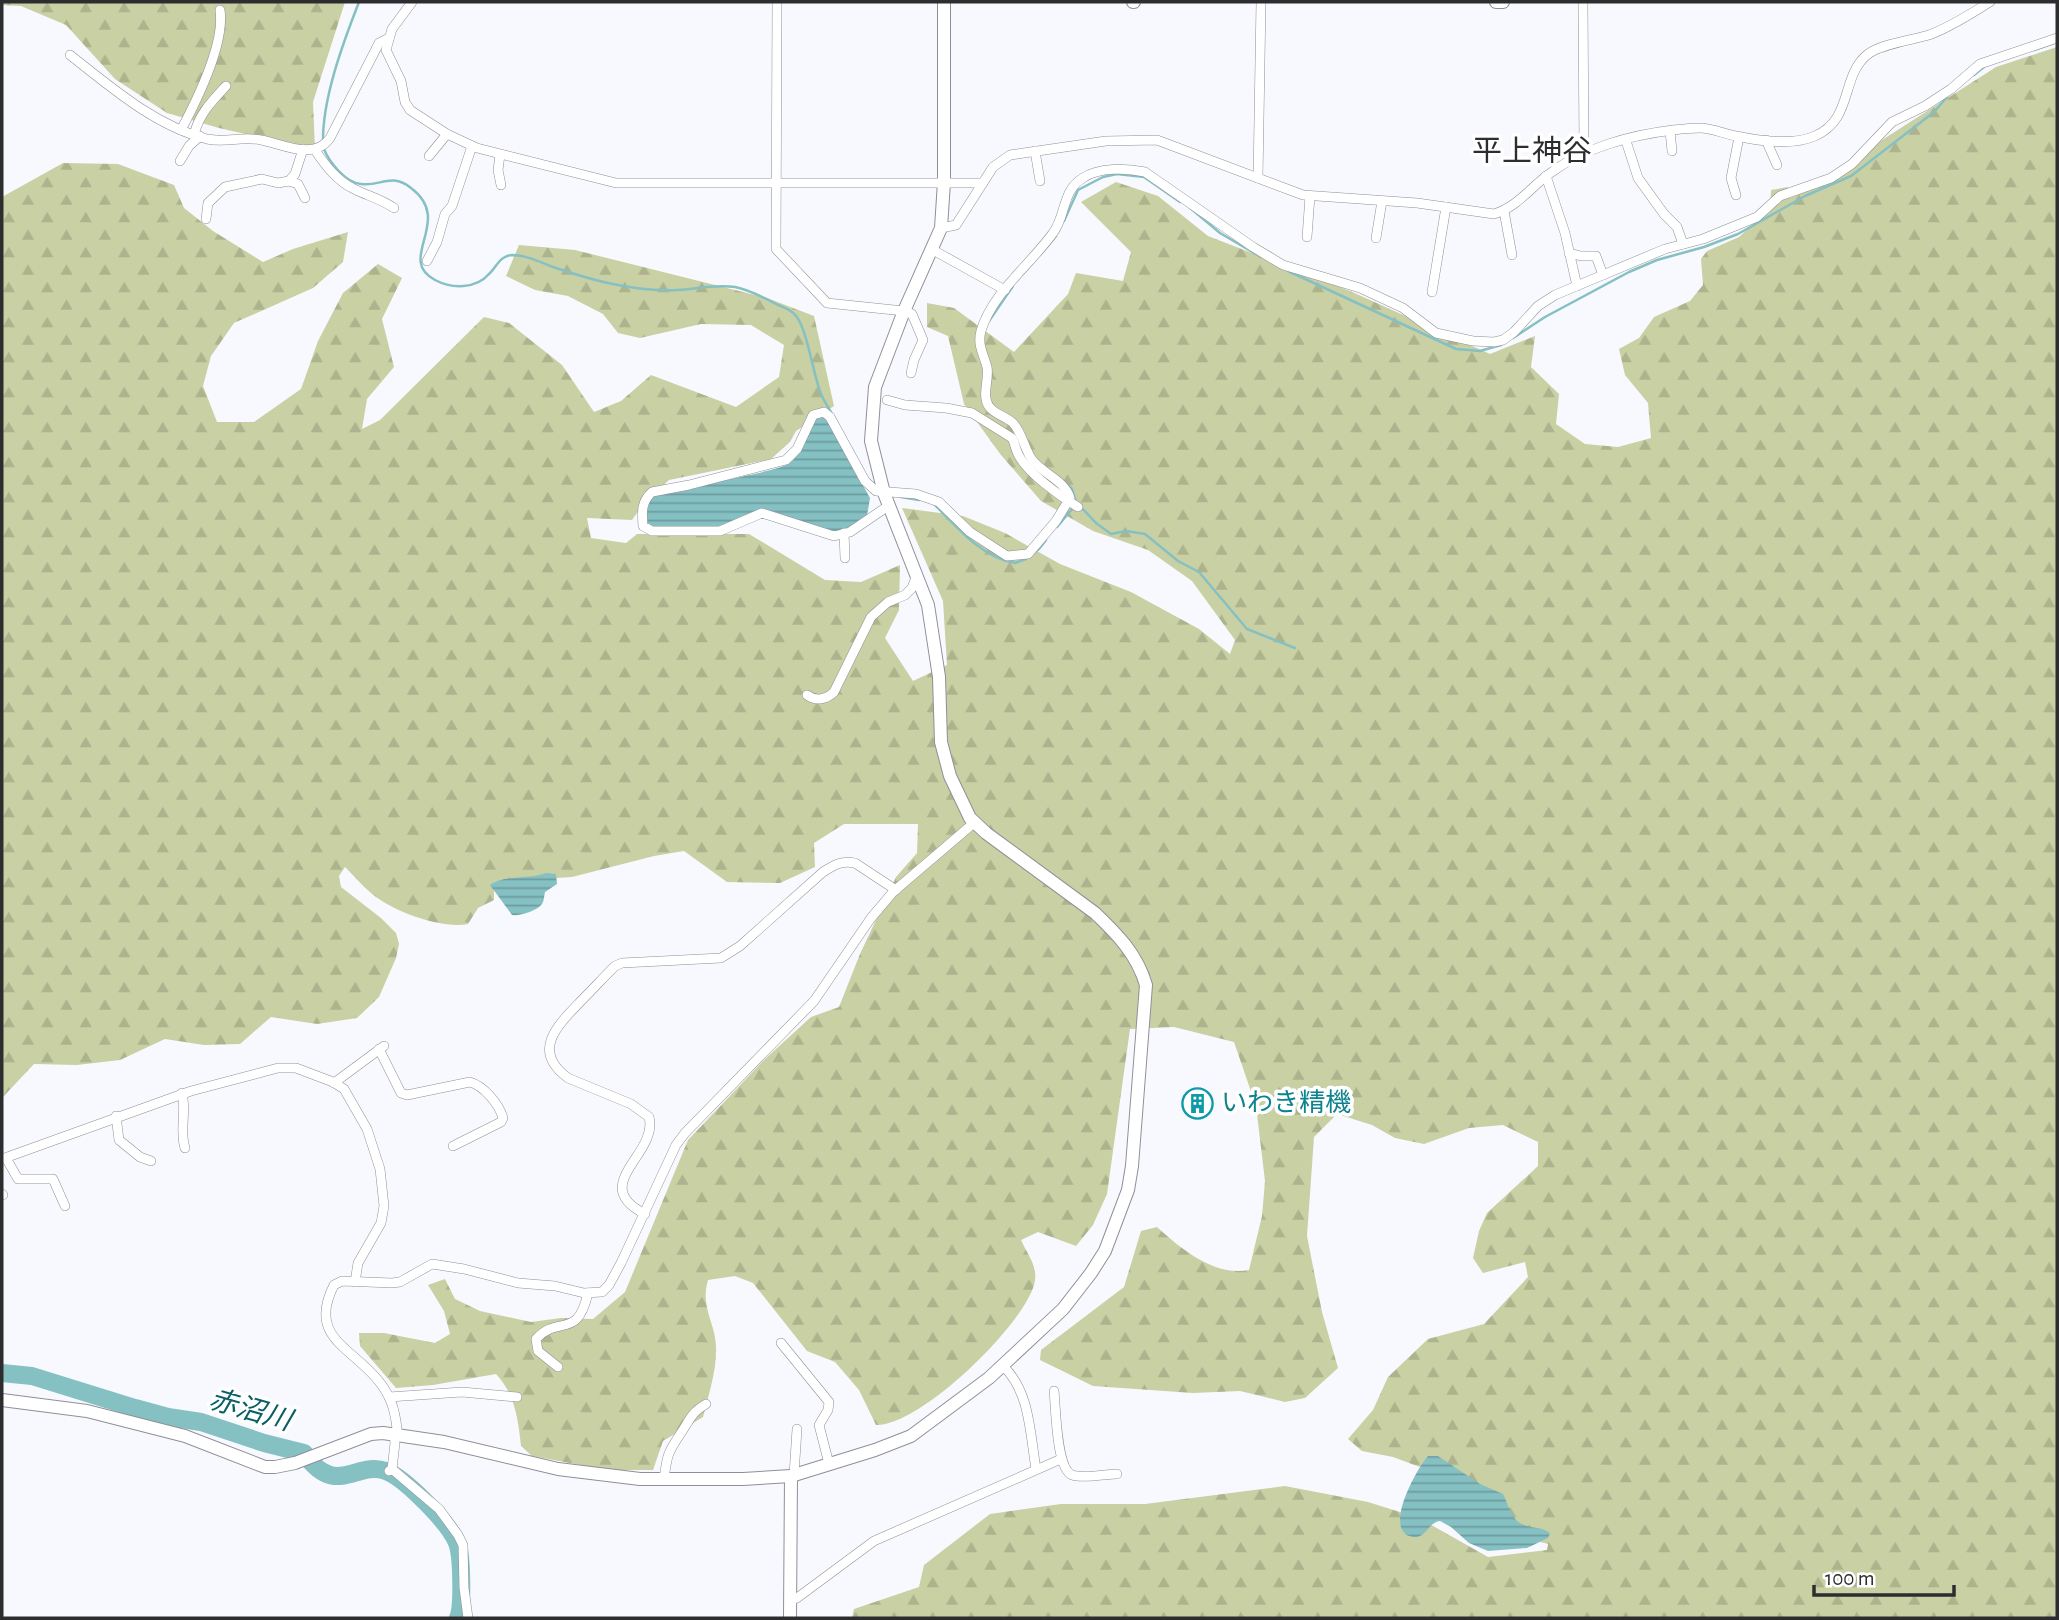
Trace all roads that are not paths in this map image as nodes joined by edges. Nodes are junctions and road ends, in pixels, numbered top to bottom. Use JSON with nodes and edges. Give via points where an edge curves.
{"nodes":[{"id":1,"x":412,"y":2,"type":"edge"},
{"id":2,"x":777,"y":2,"type":"edge"},
{"id":3,"x":944,"y":2,"type":"edge"},
{"id":4,"x":1261,"y":2,"type":"edge"},
{"id":5,"x":1496,"y":2,"type":"edge"},
{"id":6,"x":1503,"y":2,"type":"edge"},
{"id":7,"x":1583,"y":2,"type":"edge"},
{"id":8,"x":1990,"y":2,"type":"edge"},
{"id":9,"x":220,"y":10,"type":"dead end"},
{"id":10,"x":389,"y":38,"type":"junction"},
{"id":11,"x":2057,"y":38,"type":"edge"},
{"id":12,"x":70,"y":55,"type":"dead end"},
{"id":13,"x":226,"y":86,"type":"dead end"},
{"id":14,"x":181,"y":130,"type":"junction"},
{"id":15,"x":1670,"y":131,"type":"junction"},
{"id":16,"x":447,"y":134,"type":"junction"},
{"id":17,"x":197,"y":136,"type":"junction"},
{"id":18,"x":1739,"y":136,"type":"junction"},
{"id":19,"x":1766,"y":140,"type":"junction"},
{"id":20,"x":1626,"y":141,"type":"junction"},
{"id":21,"x":472,"y":146,"type":"junction"},
{"id":22,"x":303,"y":149,"type":"junction"},
{"id":23,"x":315,"y":150,"type":"junction"},
{"id":24,"x":1035,"y":151,"type":"junction"},
{"id":25,"x":1672,"y":151,"type":"dead end"},
{"id":26,"x":1584,"y":152,"type":"junction"},
{"id":27,"x":500,"y":155,"type":"junction"},
{"id":28,"x":429,"y":156,"type":"dead end"},
{"id":29,"x":180,"y":161,"type":"dead end"},
{"id":30,"x":1777,"y":165,"type":"dead end"},
{"id":31,"x":1546,"y":176,"type":"junction"},
{"id":32,"x":1258,"y":178,"type":"junction"},
{"id":33,"x":289,"y":181,"type":"junction"},
{"id":34,"x":1040,"y":181,"type":"dead end"},
{"id":35,"x":944,"y":182,"type":"junction"},
{"id":36,"x":776,"y":183,"type":"junction"},
{"id":37,"x":983,"y":183,"type":"junction"},
{"id":38,"x":501,"y":185,"type":"dead end"},
{"id":39,"x":1737,"y":195,"type":"dead end"},
{"id":40,"x":1310,"y":196,"type":"junction"},
{"id":41,"x":305,"y":198,"type":"dead end"},
{"id":42,"x":1382,"y":201,"type":"junction"},
{"id":43,"x":1446,"y":207,"type":"junction"},
{"id":44,"x":394,"y":208,"type":"dead end"},
{"id":45,"x":1504,"y":211,"type":"junction"},
{"id":46,"x":206,"y":219,"type":"dead end"},
{"id":47,"x":941,"y":228,"type":"junction"},
{"id":48,"x":1307,"y":237,"type":"dead end"},
{"id":49,"x":1376,"y":238,"type":"dead end"},
{"id":50,"x":1683,"y":244,"type":"junction"},
{"id":51,"x":933,"y":250,"type":"junction"},
{"id":52,"x":1569,"y":253,"type":"junction"},
{"id":53,"x":1512,"y":255,"type":"dead end"},
{"id":54,"x":427,"y":261,"type":"dead end"},
{"id":55,"x":1604,"y":275,"type":"junction"},
{"id":56,"x":1577,"y":286,"type":"junction"},
{"id":57,"x":1005,"y":290,"type":"junction"},
{"id":58,"x":1432,"y":292,"type":"dead end"},
{"id":59,"x":904,"y":312,"type":"junction"},
{"id":60,"x":911,"y":373,"type":"dead end"},
{"id":61,"x":887,"y":400,"type":"dead end"},
{"id":62,"x":886,"y":500,"type":"junction"},
{"id":63,"x":1073,"y":504,"type":"junction"},
{"id":64,"x":844,"y":533,"type":"junction"},
{"id":65,"x":845,"y":558,"type":"dead end"},
{"id":66,"x":916,"y":577,"type":"junction"},
{"id":67,"x":807,"y":695,"type":"dead end"},
{"id":68,"x":975,"y":822,"type":"junction"},
{"id":69,"x":896,"y":890,"type":"junction"},
{"id":70,"x":334,"y":1083,"type":"junction"},
{"id":71,"x":182,"y":1093,"type":"junction"},
{"id":72,"x":116,"y":1116,"type":"junction"},
{"id":73,"x":453,"y":1146,"type":"dead end"},
{"id":74,"x":185,"y":1148,"type":"dead end"},
{"id":75,"x":4,"y":1159,"type":"edge"},
{"id":76,"x":151,"y":1161,"type":"dead end"},
{"id":77,"x":65,"y":1206,"type":"dead end"},
{"id":78,"x":645,"y":1214,"type":"junction"},
{"id":79,"x":355,"y":1282,"type":"junction"},
{"id":80,"x":589,"y":1293,"type":"junction"},
{"id":81,"x":781,"y":1343,"type":"dead end"},
{"id":82,"x":1003,"y":1366,"type":"junction"},
{"id":83,"x":558,"y":1367,"type":"dead end"},
{"id":84,"x":1054,"y":1391,"type":"dead end"},
{"id":85,"x":389,"y":1397,"type":"junction"},
{"id":86,"x":517,"y":1397,"type":"dead end"},
{"id":87,"x":2,"y":1401,"type":"edge"},
{"id":88,"x":706,"y":1404,"type":"dead end"},
{"id":89,"x":797,"y":1429,"type":"dead end"},
{"id":90,"x":394,"y":1433,"type":"junction"},
{"id":91,"x":1061,"y":1459,"type":"junction"},
{"id":92,"x":829,"y":1464,"type":"junction"},
{"id":93,"x":1036,"y":1469,"type":"junction"},
{"id":94,"x":1117,"y":1474,"type":"dead end"},
{"id":95,"x":793,"y":1475,"type":"junction"},
{"id":96,"x":664,"y":1479,"type":"junction"},
{"id":97,"x":790,"y":1600,"type":"junction"},
{"id":98,"x":468,"y":1618,"type":"edge"},
{"id":99,"x":790,"y":1618,"type":"edge"}],
"edges":[{"from":1,"to":10,"type":"street"},
{"from":2,"to":36,"type":"street"},
{"from":3,"to":35,"type":"street"},
{"from":4,"to":32,"type":"street"},
{"from":5,"to":6,"type":"street"},
{"from":7,"to":26,"type":"street"},
{"from":8,"to":19,"type":"street","via":[[1933,33],[1870,53],[1854,75],[1841,113],[1824,131],[1798,140]]},
{"from":9,"to":14,"type":"street","via":[[219,37]]},
{"from":10,"to":16,"type":"street","via":[[386,50],[405,102]]},
{"from":10,"to":23,"type":"street","via":[[374,51],[330,138]]},
{"from":11,"to":50,"type":"street","via":[[1980,64],[1944,94],[1892,122],[1839,173],[1780,196],[1757,217]]},
{"from":12,"to":14,"type":"street"},
{"from":13,"to":17,"type":"street","via":[[207,106],[196,125]]},
{"from":14,"to":17,"type":"street"},
{"from":15,"to":18,"type":"street","via":[[1701,128]]},
{"from":15,"to":20,"type":"street"},
{"from":15,"to":25,"type":"street"},
{"from":16,"to":21,"type":"street"},
{"from":16,"to":28,"type":"street"},
{"from":17,"to":22,"type":"street","via":[[258,139]]},
{"from":17,"to":29,"type":"street"},
{"from":18,"to":19,"type":"street"},
{"from":18,"to":39,"type":"street","via":[[1731,178]]},
{"from":19,"to":30,"type":"street"},
{"from":20,"to":26,"type":"street"},
{"from":20,"to":50,"type":"street","via":[[1638,178],[1677,227]]},
{"from":21,"to":27,"type":"street"},
{"from":21,"to":54,"type":"street"},
{"from":22,"to":23,"type":"street"},
{"from":22,"to":33,"type":"street"},
{"from":23,"to":44,"type":"street","via":[[337,178]]},
{"from":24,"to":32,"type":"street","via":[[1106,141],[1157,140]]},
{"from":24,"to":34,"type":"street"},
{"from":24,"to":37,"type":"street","via":[[1000,160]]},
{"from":26,"to":31,"type":"street"},
{"from":27,"to":36,"type":"street","via":[[616,183]]},
{"from":27,"to":38,"type":"street"},
{"from":31,"to":45,"type":"street"},
{"from":31,"to":52,"type":"street"},
{"from":32,"to":40,"type":"street"},
{"from":33,"to":41,"type":"street","via":[[298,184]]},
{"from":33,"to":46,"type":"street","via":[[262,179],[225,187],[208,203]]},
{"from":35,"to":36,"type":"street"},
{"from":35,"to":37,"type":"street"},
{"from":35,"to":47,"type":"street"},
{"from":36,"to":59,"type":"street","via":[[776,249],[821,299]]},
{"from":37,"to":47,"type":"street","via":[[956,225]]},
{"from":40,"to":42,"type":"street"},
{"from":40,"to":48,"type":"street"},
{"from":42,"to":43,"type":"street"},
{"from":42,"to":49,"type":"street"},
{"from":43,"to":45,"type":"street","via":[[1494,214]]},
{"from":43,"to":58,"type":"street"},
{"from":45,"to":53,"type":"street"},
{"from":47,"to":51,"type":"street"},
{"from":50,"to":55,"type":"street"},
{"from":51,"to":57,"type":"street"},
{"from":51,"to":59,"type":"street"},
{"from":52,"to":55,"type":"street","via":[[1596,256]]},
{"from":52,"to":56,"type":"street"},
{"from":55,"to":56,"type":"street"},
{"from":56,"to":57,"type":"street","via":[[1547,300],[1503,340],[1484,342],[1436,332],[1404,308],[1367,291],[1283,265],[1155,177],[1124,169],[1083,177],[1073,186],[1054,232]]},
{"from":57,"to":63,"type":"street","via":[[979,340],[987,368],[985,398],[993,411],[1014,424],[1034,462],[1067,489]]},
{"from":59,"to":60,"type":"street","via":[[912,314],[923,340]]},
{"from":59,"to":62,"type":"street","via":[[875,387],[871,441]]},
{"from":61,"to":63,"type":"street","via":[[977,415],[1012,438],[1031,471]]},
{"from":62,"to":63,"type":"street","via":[[896,491],[939,502],[970,533],[1001,554],[1014,557],[1028,554]]},
{"from":62,"to":64,"type":"street"},
{"from":62,"to":64,"type":"street","via":[[865,481],[830,418],[818,412],[786,460],[652,492],[642,506],[643,526],[652,531],[720,531],[762,513],[823,534]]},
{"from":62,"to":66,"type":"street"},
{"from":64,"to":65,"type":"street"},
{"from":66,"to":67,"type":"street","via":[[905,595],[871,617],[829,698]]},
{"from":66,"to":68,"type":"street","via":[[934,632],[941,742],[958,794]]},
{"from":68,"to":69,"type":"street"},
{"from":68,"to":82,"type":"street","via":[[1095,912],[1134,956],[1146,985],[1132,1166],[1115,1229],[1075,1295]]},
{"from":69,"to":78,"type":"street","via":[[814,1001],[685,1133]]},
{"from":69,"to":78,"type":"street","via":[[855,863],[836,864],[729,954],[707,960],[622,963],[558,1025],[549,1050],[560,1072],[631,1104],[649,1118],[648,1133],[621,1191],[626,1201]]},
{"from":70,"to":71,"type":"street","via":[[286,1067]]},
{"from":70,"to":73,"type":"street","via":[[381,1047],[401,1093],[470,1082],[478,1085],[503,1118]]},
{"from":70,"to":79,"type":"street","via":[[344,1089],[367,1129],[383,1189],[381,1223],[358,1263]]},
{"from":71,"to":72,"type":"street"},
{"from":71,"to":74,"type":"street"},
{"from":72,"to":75,"type":"street"},
{"from":72,"to":76,"type":"street","via":[[119,1140]]},
{"from":75,"to":77,"type":"street","via":[[18,1179],[53,1180]]},
{"from":78,"to":80,"type":"street","via":[[609,1285],[602,1292]]},
{"from":79,"to":80,"type":"street","via":[[400,1282],[432,1264]]},
{"from":79,"to":85,"type":"street","via":[[334,1285],[325,1321],[337,1341]]},
{"from":80,"to":83,"type":"street","via":[[575,1321],[536,1339],[538,1351]]},
{"from":81,"to":92,"type":"street","via":[[829,1402],[818,1425]]},
{"from":82,"to":92,"type":"street","via":[[911,1436]]},
{"from":82,"to":93,"type":"street","via":[[1024,1402]]},
{"from":84,"to":91,"type":"street"},
{"from":85,"to":86,"type":"street","via":[[462,1392]]},
{"from":85,"to":90,"type":"street","via":[[396,1414]]},
{"from":87,"to":90,"type":"street","via":[[88,1411],[213,1445],[265,1466],[284,1466],[372,1434]]},
{"from":88,"to":96,"type":"street","via":[[691,1415],[672,1443]]},
{"from":89,"to":95,"type":"street"},
{"from":90,"to":96,"type":"street","via":[[584,1474]]},
{"from":90,"to":98,"type":"street","via":[[390,1470],[439,1509],[463,1545]]},
{"from":91,"to":93,"type":"street"},
{"from":91,"to":94,"type":"street","via":[[1072,1475]]},
{"from":92,"to":95,"type":"street"},
{"from":93,"to":97,"type":"street","via":[[874,1541]]},
{"from":95,"to":96,"type":"street"},
{"from":95,"to":97,"type":"street"},
{"from":97,"to":99,"type":"street"}]}
